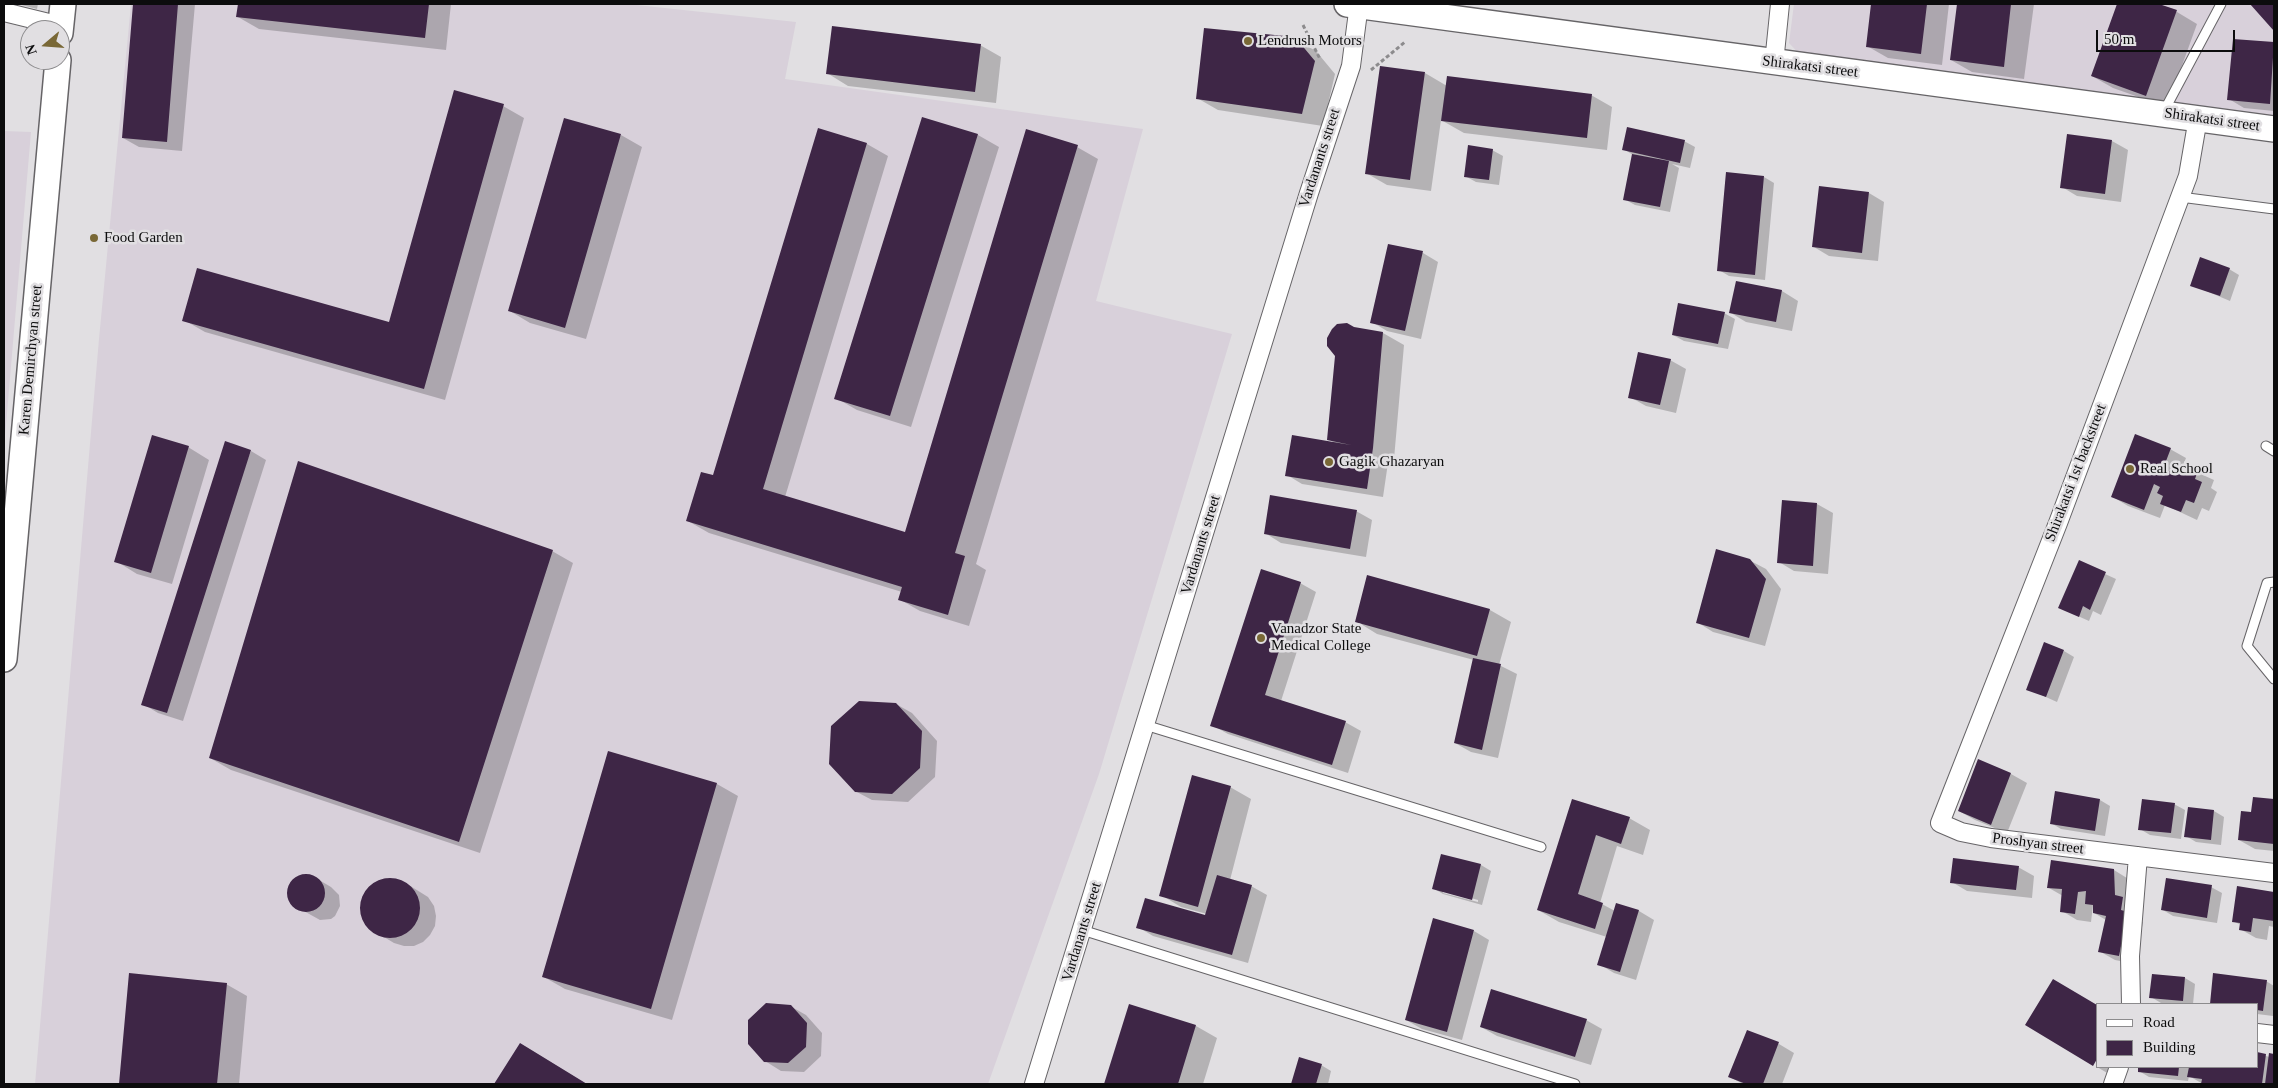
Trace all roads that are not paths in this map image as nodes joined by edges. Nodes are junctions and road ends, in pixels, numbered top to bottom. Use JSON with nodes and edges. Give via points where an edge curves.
{"nodes":[{"id":1,"x":1355,"y":4,"type":"edge"},
{"id":2,"x":1780,"y":4,"type":"edge"},
{"id":3,"x":2221,"y":4,"type":"edge"},
{"id":4,"x":4,"y":12,"type":"edge"},
{"id":5,"x":55,"y":20,"type":"edge"},
{"id":6,"x":1774,"y":63,"type":"junction"},
{"id":7,"x":57,"y":70,"type":"edge"},
{"id":8,"x":2163,"y":113,"type":"junction"},
{"id":9,"x":2198,"y":118,"type":"junction"},
{"id":10,"x":2274,"y":129,"type":"edge"},
{"id":11,"x":2180,"y":197,"type":"junction"},
{"id":12,"x":2274,"y":209,"type":"edge"},
{"id":13,"x":2274,"y":582,"type":"edge"},
{"id":14,"x":4,"y":659,"type":"edge"},
{"id":15,"x":2274,"y":679,"type":"edge"},
{"id":16,"x":1145,"y":725,"type":"junction"},
{"id":17,"x":1940,"y":823,"type":"joint"},
{"id":18,"x":1541,"y":847,"type":"dead end"},
{"id":19,"x":2138,"y":856,"type":"junction"},
{"id":20,"x":2274,"y":873,"type":"edge"},
{"id":21,"x":1082,"y":930,"type":"junction"},
{"id":22,"x":2131,"y":1003,"type":"edge"},
{"id":23,"x":2258,"y":1032,"type":"edge"},
{"id":24,"x":2274,"y":1035,"type":"edge"},
{"id":25,"x":2119,"y":1068,"type":"edge"},
{"id":26,"x":1034,"y":1084,"type":"edge"},
{"id":27,"x":1574,"y":1084,"type":"edge"},
{"id":28,"x":2113,"y":1084,"type":"edge"}],
"edges":[{"from":1,"to":6,"type":"street","name":"Shirakatsi street"},
{"from":1,"to":16,"type":"street","name":"Vardanants street","via":[[1351,66],[1308,193]]},
{"from":2,"to":6,"type":"street"},
{"from":3,"to":8,"type":"lane"},
{"from":4,"to":5,"type":"street"},
{"from":6,"to":8,"type":"street","name":"Shirakatsi street"},
{"from":7,"to":14,"type":"street","name":"Karen Demirchyan street"},
{"from":8,"to":9,"type":"street","name":"Shirakatsi street"},
{"from":9,"to":10,"type":"street","name":"Shirakatsi street"},
{"from":9,"to":11,"type":"street","name":"Shirakatsi 1st backstreet","via":[[2188,176]]},
{"from":11,"to":12,"type":"lane"},
{"from":11,"to":17,"type":"street","name":"Shirakatsi 1st backstreet","via":[[2051,541]]},
{"from":13,"to":15,"type":"lane","via":[[2267,583],[2247,646]]},
{"from":16,"to":18,"type":"lane"},
{"from":16,"to":21,"type":"street","name":"Vardanants street"},
{"from":17,"to":19,"type":"street","name":"Proshyan street","via":[[1961,832],[1991,838]]},
{"from":19,"to":20,"type":"street","name":"Proshyan street"},
{"from":19,"to":22,"type":"street","via":[[2130,956]]},
{"from":21,"to":26,"type":"street","name":"Vardanants street"},
{"from":21,"to":27,"type":"lane"},
{"from":23,"to":24,"type":"street"},
{"from":25,"to":28,"type":"street"}]}
